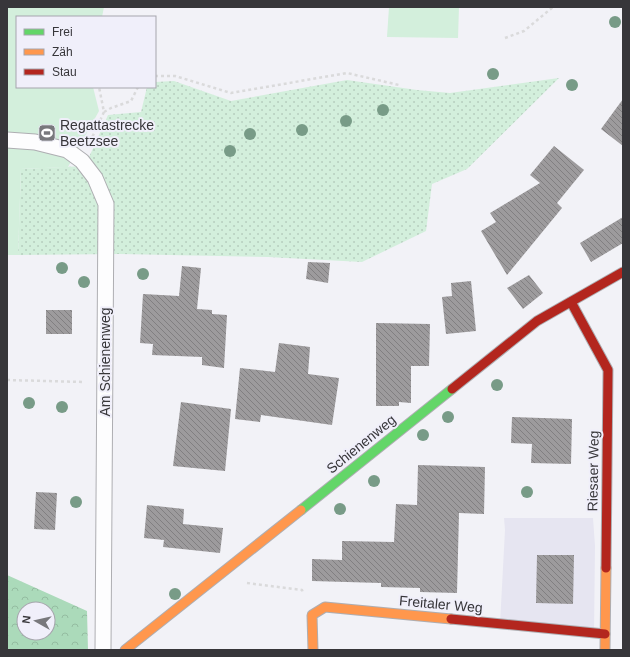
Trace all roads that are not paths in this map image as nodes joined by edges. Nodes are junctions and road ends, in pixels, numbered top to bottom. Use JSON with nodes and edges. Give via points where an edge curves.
{"nodes":[{"id":1,"x":7,"y":140,"type":"edge"},
{"id":2,"x":623,"y":272,"type":"edge"},
{"id":3,"x":571,"y":302,"type":"junction"},
{"id":4,"x":605,"y":634,"type":"junction"},
{"id":5,"x":103,"y":650,"type":"edge"},
{"id":6,"x":126,"y":650,"type":"edge"},
{"id":7,"x":313,"y":650,"type":"edge"},
{"id":8,"x":605,"y":650,"type":"edge"}],
"edges":[{"from":1,"to":5,"type":"lane","name":"Am Schienenweg","via":[[36,142],[67,150],[82,161],[96,178],[106,204]]},
{"from":2,"to":3,"type":"street","name":"Schienenweg"},
{"from":3,"to":4,"type":"street","name":"Riesaer Weg","via":[[608,370]]},
{"from":3,"to":6,"type":"street","name":"Schienenweg","via":[[537,321]]},
{"from":4,"to":7,"type":"street","name":"Freitaler Weg","via":[[325,607],[312,616]]},
{"from":4,"to":8,"type":"street","name":"Riesaer Weg"}]}
